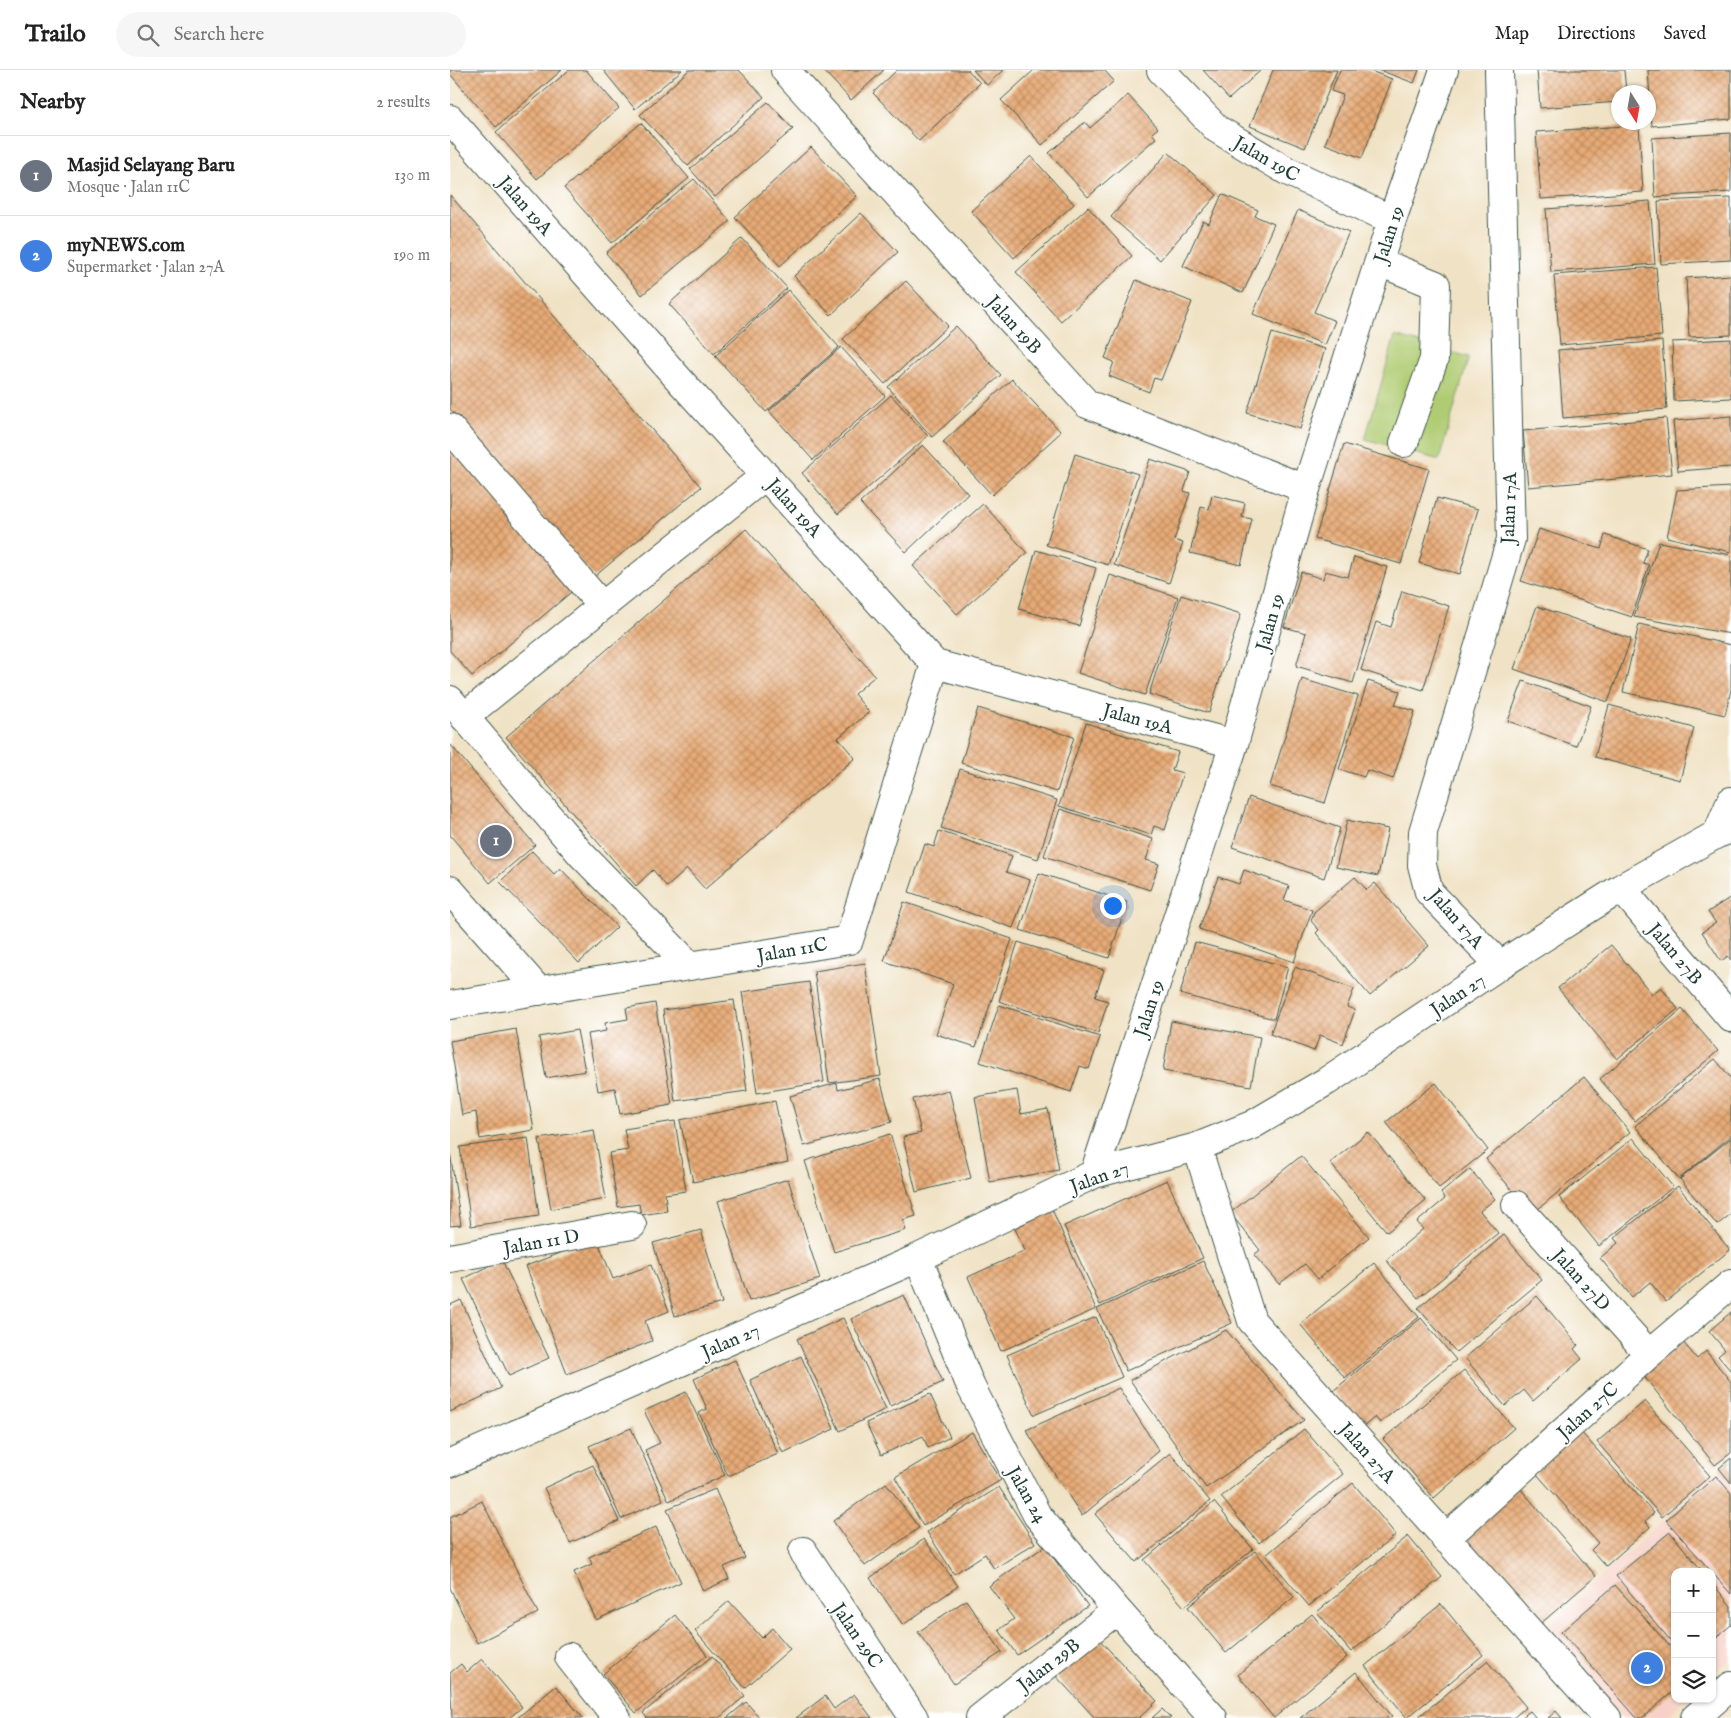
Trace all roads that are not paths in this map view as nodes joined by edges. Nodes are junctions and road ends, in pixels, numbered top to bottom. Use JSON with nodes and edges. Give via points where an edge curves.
{"nodes":[{"id":1,"x":785,"y":70,"type":"edge"},
{"id":2,"x":1161,"y":70,"type":"edge"},
{"id":3,"x":1444,"y":70,"type":"edge"},
{"id":4,"x":1499,"y":70,"type":"edge"},
{"id":5,"x":450,"y":119,"type":"edge"},
{"id":6,"x":1392,"y":220,"type":"junction"},
{"id":7,"x":1379,"y":262,"type":"junction"},
{"id":8,"x":450,"y":428,"type":"edge"},
{"id":9,"x":1404,"y":443,"type":"dead end"},
{"id":10,"x":766,"y":475,"type":"junction"},
{"id":11,"x":1306,"y":490,"type":"junction"},
{"id":12,"x":602,"y":606,"type":"junction"},
{"id":13,"x":935,"y":664,"type":"junction"},
{"id":14,"x":457,"y":708,"type":"edge"},
{"id":15,"x":1234,"y":744,"type":"junction"},
{"id":16,"x":1731,"y":801,"type":"edge"},
{"id":17,"x":1724,"y":831,"type":"edge"},
{"id":18,"x":1621,"y":888,"type":"junction"},
{"id":19,"x":450,"y":890,"type":"edge"},
{"id":20,"x":1500,"y":965,"type":"junction"},
{"id":21,"x":690,"y":966,"type":"junction"},
{"id":22,"x":539,"y":991,"type":"junction"},
{"id":23,"x":450,"y":1005,"type":"edge"},
{"id":24,"x":1731,"y":1018,"type":"edge"},
{"id":25,"x":1197,"y":1147,"type":"junction"},
{"id":26,"x":1094,"y":1174,"type":"junction"},
{"id":27,"x":1516,"y":1205,"type":"dead end"},
{"id":28,"x":632,"y":1225,"type":"dead end"},
{"id":29,"x":450,"y":1258,"type":"edge"},
{"id":30,"x":918,"y":1258,"type":"junction"},
{"id":31,"x":1731,"y":1284,"type":"edge"},
{"id":32,"x":1649,"y":1354,"type":"junction"},
{"id":33,"x":450,"y":1463,"type":"edge"},
{"id":34,"x":1445,"y":1539,"type":"junction"},
{"id":35,"x":802,"y":1551,"type":"dead end"},
{"id":36,"x":1117,"y":1610,"type":"junction"},
{"id":37,"x":569,"y":1657,"type":"dead end"},
{"id":38,"x":1731,"y":1686,"type":"edge"},
{"id":39,"x":617,"y":1718,"type":"edge"},
{"id":40,"x":914,"y":1718,"type":"edge"},
{"id":41,"x":980,"y":1718,"type":"edge"},
{"id":42,"x":1213,"y":1718,"type":"edge"},
{"id":43,"x":1607,"y":1718,"type":"edge"},
{"id":44,"x":1695,"y":1718,"type":"edge"}],
"edges":[{"from":1,"to":11,"type":"street","name":"Jalan 19B","via":[[1087,404]]},
{"from":2,"to":6,"type":"street","name":"Jalan 19C","via":[[1218,128],[1287,171]]},
{"from":3,"to":6,"type":"street","name":"Jalan 19"},
{"from":4,"to":20,"type":"street","name":"Jalan 17A","via":[[1511,539],[1423,832],[1422,866],[1429,892]]},
{"from":5,"to":10,"type":"street","name":"Jalan 19A"},
{"from":6,"to":7,"type":"street","name":"Jalan 19"},
{"from":7,"to":9,"type":"street","via":[[1436,285],[1434,358]]},
{"from":7,"to":11,"type":"street","name":"Jalan 19"},
{"from":8,"to":12,"type":"street"},
{"from":10,"to":12,"type":"street"},
{"from":10,"to":13,"type":"street","name":"Jalan 19A"},
{"from":11,"to":15,"type":"street","name":"Jalan 19"},
{"from":12,"to":14,"type":"street"},
{"from":13,"to":15,"type":"street","name":"Jalan 19A"},
{"from":13,"to":21,"type":"street","name":"Jalan 11C","via":[[849,940]]},
{"from":14,"to":21,"type":"street","via":[[581,854]]},
{"from":15,"to":26,"type":"street","name":"Jalan 19"},
{"from":16,"to":17,"type":"street","name":"Jalan 27"},
{"from":17,"to":18,"type":"street","name":"Jalan 27"},
{"from":18,"to":20,"type":"street","name":"Jalan 27"},
{"from":18,"to":24,"type":"street","name":"Jalan 27B"},
{"from":19,"to":22,"type":"street"},
{"from":20,"to":25,"type":"street","name":"Jalan 27","via":[[1327,1082],[1252,1125]]},
{"from":21,"to":22,"type":"street","name":"Jalan 11C"},
{"from":22,"to":23,"type":"street","name":"Jalan 11C"},
{"from":25,"to":26,"type":"street","name":"Jalan 27"},
{"from":25,"to":34,"type":"street","name":"Jalan 27A","via":[[1252,1321]]},
{"from":26,"to":30,"type":"street","name":"Jalan 27"},
{"from":27,"to":32,"type":"street","name":"Jalan 27D"},
{"from":28,"to":29,"type":"street","name":"Jalan 11 D"},
{"from":30,"to":33,"type":"street","name":"Jalan 27"},
{"from":30,"to":36,"type":"street","name":"Jalan 24","via":[[971,1387],[1038,1515]]},
{"from":31,"to":32,"type":"street","name":"Jalan 27C"},
{"from":32,"to":34,"type":"street","name":"Jalan 27C"},
{"from":34,"to":43,"type":"street","name":"Jalan 27A"},
{"from":35,"to":40,"type":"street","name":"Jalan 29C"},
{"from":36,"to":41,"type":"street","name":"Jalan 29B"},
{"from":36,"to":42,"type":"street","name":"Jalan 24"},
{"from":37,"to":39,"type":"street"},
{"from":38,"to":44,"type":"street"}]}
